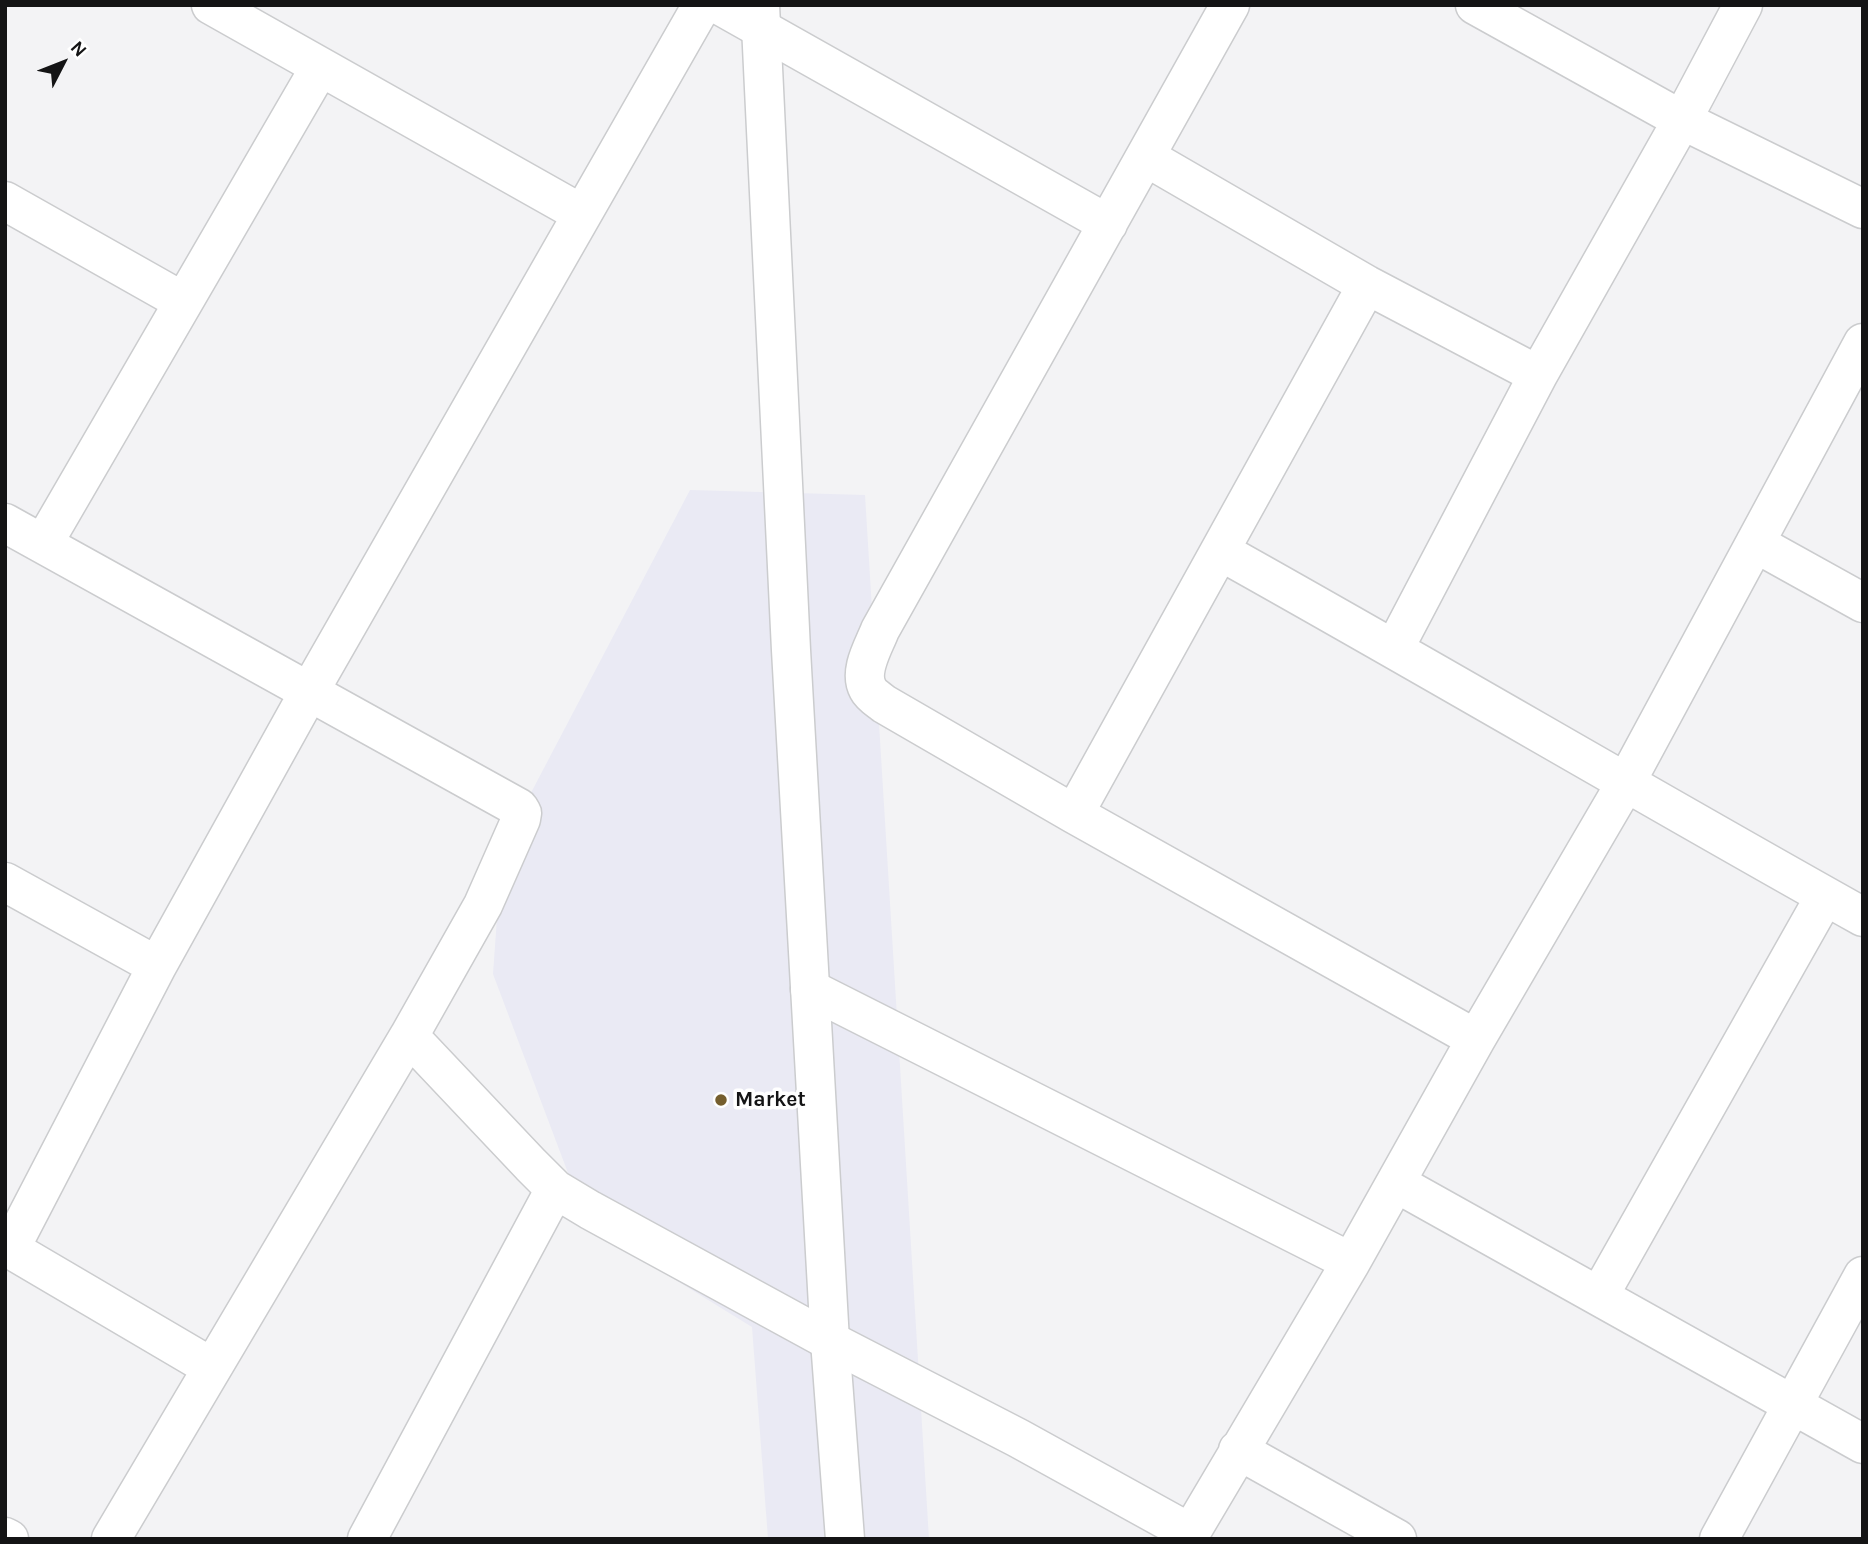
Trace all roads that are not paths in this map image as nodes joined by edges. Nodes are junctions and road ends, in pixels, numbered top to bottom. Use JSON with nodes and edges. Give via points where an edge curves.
{"nodes":[{"id":1,"x":211,"y":5,"type":"edge"},
{"id":2,"x":702,"y":5,"type":"edge"},
{"id":3,"x":719,"y":5,"type":"edge"},
{"id":4,"x":1230,"y":5,"type":"edge"},
{"id":5,"x":1475,"y":5,"type":"edge"},
{"id":6,"x":1743,"y":5,"type":"edge"},
{"id":7,"x":761,"y":17,"type":"edge"},
{"id":8,"x":320,"y":67,"type":"junction"},
{"id":9,"x":1682,"y":120,"type":"junction"},
{"id":10,"x":1146,"y":157,"type":"junction"},
{"id":11,"x":5,"y":201,"type":"edge"},
{"id":12,"x":1863,"y":209,"type":"edge"},
{"id":13,"x":582,"y":214,"type":"junction"},
{"id":14,"x":1108,"y":224,"type":"junction"},
{"id":15,"x":1367,"y":285,"type":"junction"},
{"id":16,"x":182,"y":301,"type":"junction"},
{"id":17,"x":1863,"y":344,"type":"edge"},
{"id":18,"x":1538,"y":375,"type":"junction"},
{"id":19,"x":5,"y":523,"type":"edge"},
{"id":20,"x":43,"y":544,"type":"junction"},
{"id":21,"x":1755,"y":544,"type":"junction"},
{"id":22,"x":1220,"y":551,"type":"junction"},
{"id":23,"x":1863,"y":603,"type":"edge"},
{"id":24,"x":1394,"y":649,"type":"junction"},
{"id":25,"x":309,"y":692,"type":"junction"},
{"id":26,"x":1625,"y":784,"type":"junction"},
{"id":27,"x":1074,"y":814,"type":"junction"},
{"id":28,"x":5,"y":883,"type":"edge"},
{"id":29,"x":1825,"y":897,"type":"junction"},
{"id":30,"x":1863,"y":917,"type":"edge"},
{"id":31,"x":157,"y":966,"type":"junction"},
{"id":32,"x":810,"y":989,"type":"junction"},
{"id":33,"x":409,"y":1036,"type":"junction"},
{"id":34,"x":1476,"y":1039,"type":"junction"},
{"id":35,"x":1396,"y":1182,"type":"junction"},
{"id":36,"x":555,"y":1189,"type":"junction"},
{"id":37,"x":8,"y":1247,"type":"edge"},
{"id":38,"x":1350,"y":1262,"type":"junction"},
{"id":39,"x":1863,"y":1276,"type":"edge"},
{"id":40,"x":1599,"y":1296,"type":"junction"},
{"id":41,"x":830,"y":1341,"type":"junction"},
{"id":42,"x":211,"y":1367,"type":"junction"},
{"id":43,"x":1791,"y":1405,"type":"junction"},
{"id":44,"x":1863,"y":1444,"type":"edge"},
{"id":45,"x":1238,"y":1450,"type":"junction"},
{"id":46,"x":1189,"y":1536,"type":"edge"},
{"id":47,"x":111,"y":1539,"type":"edge"},
{"id":48,"x":367,"y":1539,"type":"edge"},
{"id":49,"x":845,"y":1539,"type":"edge"},
{"id":50,"x":1397,"y":1539,"type":"edge"},
{"id":51,"x":1719,"y":1539,"type":"edge"}],
"edges":[{"from":1,"to":8,"type":"street"},
{"from":2,"to":13,"type":"street"},
{"from":3,"to":7,"type":"street"},
{"from":4,"to":10,"type":"street"},
{"from":5,"to":9,"type":"street"},
{"from":6,"to":9,"type":"street"},
{"from":7,"to":14,"type":"street"},
{"from":7,"to":32,"type":"street"},
{"from":8,"to":13,"type":"street"},
{"from":8,"to":16,"type":"street"},
{"from":9,"to":12,"type":"street"},
{"from":9,"to":18,"type":"street"},
{"from":10,"to":14,"type":"street"},
{"from":10,"to":15,"type":"street"},
{"from":11,"to":16,"type":"street"},
{"from":13,"to":25,"type":"street"},
{"from":14,"to":27,"type":"street","via":[[880,630],[865,680],[868,691],[884,704]]},
{"from":15,"to":18,"type":"street"},
{"from":15,"to":22,"type":"street"},
{"from":16,"to":20,"type":"street"},
{"from":17,"to":21,"type":"street"},
{"from":18,"to":24,"type":"street"},
{"from":19,"to":20,"type":"street"},
{"from":20,"to":25,"type":"street"},
{"from":21,"to":23,"type":"street"},
{"from":21,"to":26,"type":"street"},
{"from":22,"to":24,"type":"street"},
{"from":22,"to":27,"type":"street"},
{"from":24,"to":26,"type":"street"},
{"from":25,"to":31,"type":"street"},
{"from":25,"to":33,"type":"street","via":[[522,813],[483,905]]},
{"from":26,"to":29,"type":"street"},
{"from":26,"to":34,"type":"street"},
{"from":27,"to":34,"type":"street"},
{"from":28,"to":31,"type":"street"},
{"from":29,"to":30,"type":"street"},
{"from":29,"to":40,"type":"street"},
{"from":31,"to":37,"type":"street"},
{"from":32,"to":38,"type":"street"},
{"from":32,"to":41,"type":"street"},
{"from":33,"to":36,"type":"street"},
{"from":33,"to":42,"type":"street"},
{"from":34,"to":35,"type":"street"},
{"from":35,"to":38,"type":"street"},
{"from":35,"to":40,"type":"street"},
{"from":36,"to":41,"type":"street"},
{"from":36,"to":48,"type":"street"},
{"from":37,"to":42,"type":"street"},
{"from":38,"to":45,"type":"street"},
{"from":39,"to":43,"type":"street"},
{"from":40,"to":43,"type":"street"},
{"from":41,"to":46,"type":"street","via":[[1018,1438]]},
{"from":41,"to":49,"type":"street"},
{"from":42,"to":47,"type":"street"},
{"from":43,"to":44,"type":"street"},
{"from":43,"to":51,"type":"street"},
{"from":45,"to":46,"type":"street"},
{"from":45,"to":50,"type":"street"}]}
